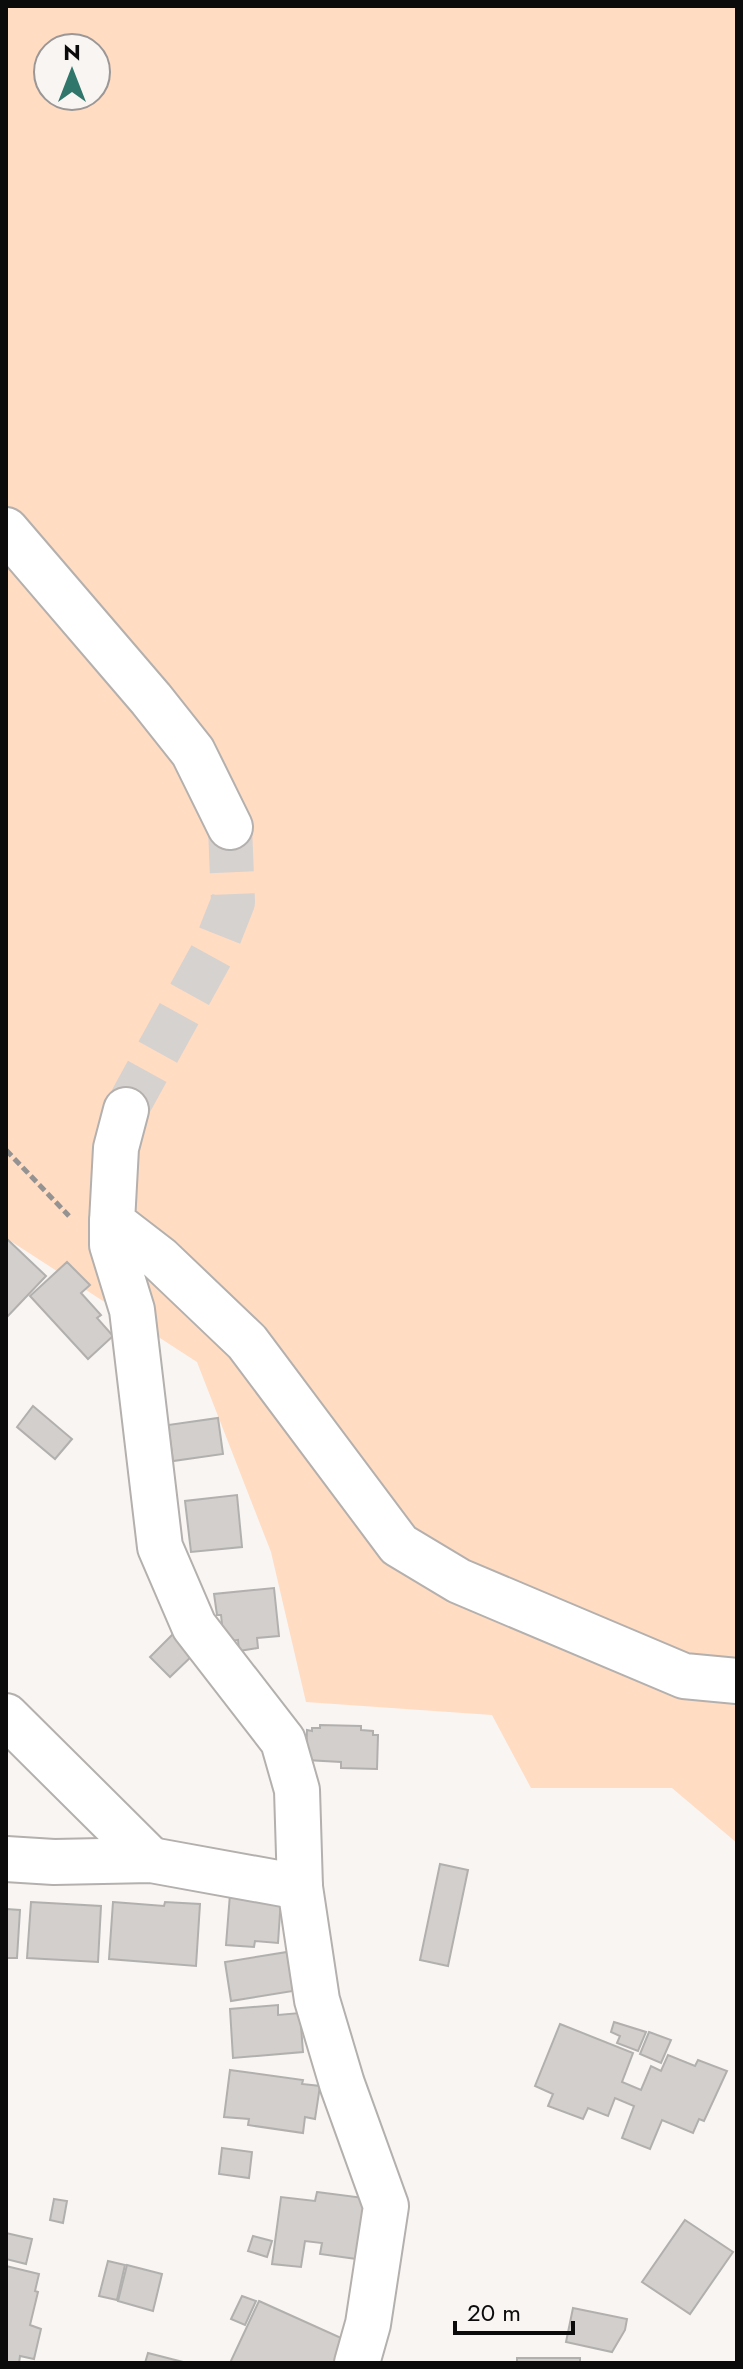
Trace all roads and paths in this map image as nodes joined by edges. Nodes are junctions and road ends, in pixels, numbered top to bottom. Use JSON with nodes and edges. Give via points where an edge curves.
{"nodes":[{"id":1,"x":6,"y":530,"type":"edge"},
{"id":2,"x":230,"y":827,"type":"tunnel mouth"},
{"id":3,"x":126,"y":1110,"type":"tunnel mouth"},
{"id":4,"x":6,"y":1150,"type":"edge"},
{"id":5,"x":112,"y":1233,"type":"junction"},
{"id":6,"x":737,"y":1681,"type":"edge"},
{"id":7,"x":6,"y":1716,"type":"edge"},
{"id":8,"x":6,"y":1859,"type":"edge"},
{"id":9,"x":151,"y":1860,"type":"junction"},
{"id":10,"x":300,"y":1887,"type":"junction"},
{"id":11,"x":357,"y":2363,"type":"edge"}],
"edges":[{"from":1,"to":2,"type":"street","via":[[193,752]]},
{"from":3,"to":5,"type":"street","via":[[116,1148]]},
{"from":4,"to":5,"type":"path","via":[[74,1221]]},
{"from":5,"to":6,"type":"street","via":[[160,1259],[247,1342],[399,1545],[459,1581],[684,1676]]},
{"from":5,"to":10,"type":"street","via":[[132,1310],[160,1547],[194,1626],[283,1741],[297,1790]]},
{"from":7,"to":9,"type":"street"},
{"from":8,"to":9,"type":"street"},
{"from":9,"to":10,"type":"street"},
{"from":10,"to":11,"type":"street","via":[[317,2000],[386,2206]]}]}
